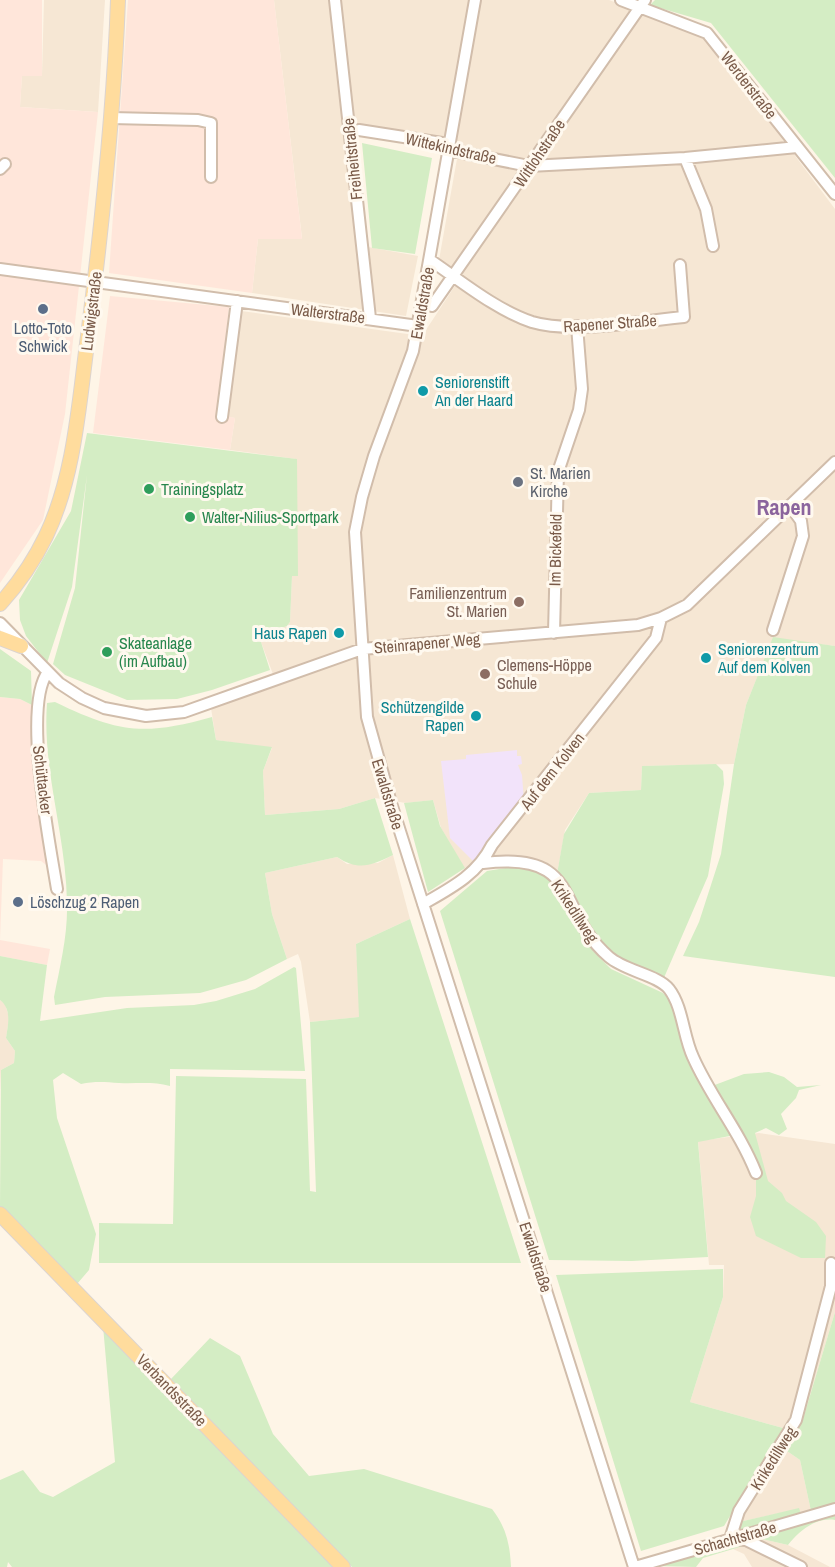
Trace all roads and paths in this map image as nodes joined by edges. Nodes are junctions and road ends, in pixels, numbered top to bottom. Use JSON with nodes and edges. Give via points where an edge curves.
{"nodes":[{"id":1,"x":118,"y":0,"type":"edge"},
{"id":2,"x":335,"y":0,"type":"edge"},
{"id":3,"x":475,"y":0,"type":"edge"},
{"id":4,"x":621,"y":0,"type":"edge"},
{"id":5,"x":643,"y":4,"type":"edge"},
{"id":6,"x":111,"y":118,"type":"junction"},
{"id":7,"x":360,"y":130,"type":"dead end"},
{"id":8,"x":797,"y":147,"type":"junction"},
{"id":9,"x":448,"y":150,"type":"junction"},
{"id":10,"x":685,"y":158,"type":"junction"},
{"id":11,"x":530,"y":166,"type":"junction"},
{"id":12,"x":211,"y":177,"type":"dead end"},
{"id":13,"x":835,"y":194,"type":"edge"},
{"id":14,"x":713,"y":246,"type":"dead end"},
{"id":15,"x":430,"y":260,"type":"junction"},
{"id":16,"x":680,"y":266,"type":"dead end"},
{"id":17,"x":0,"y":269,"type":"edge"},
{"id":18,"x":453,"y":276,"type":"junction"},
{"id":19,"x":95,"y":280,"type":"junction"},
{"id":20,"x":237,"y":301,"type":"junction"},
{"id":21,"x":432,"y":306,"type":"dead end"},
{"id":22,"x":370,"y":318,"type":"junction"},
{"id":23,"x":417,"y":326,"type":"junction"},
{"id":24,"x":577,"y":326,"type":"junction"},
{"id":25,"x":222,"y":417,"type":"dead end"},
{"id":26,"x":835,"y":462,"type":"edge"},
{"id":27,"x":791,"y":507,"type":"junction"},
{"id":28,"x":0,"y":604,"type":"edge"},
{"id":29,"x":662,"y":618,"type":"junction"},
{"id":30,"x":0,"y":623,"type":"edge"},
{"id":31,"x":773,"y":630,"type":"dead end"},
{"id":32,"x":554,"y":633,"type":"junction"},
{"id":33,"x":0,"y":638,"type":"edge"},
{"id":34,"x":21,"y":646,"type":"junction"},
{"id":35,"x":362,"y":649,"type":"junction"},
{"id":36,"x":48,"y":672,"type":"junction"},
{"id":37,"x":483,"y":863,"type":"junction"},
{"id":38,"x":57,"y":889,"type":"dead end"},
{"id":39,"x":423,"y":904,"type":"junction"},
{"id":40,"x":756,"y":1173,"type":"dead end"},
{"id":41,"x":0,"y":1214,"type":"edge"},
{"id":42,"x":831,"y":1263,"type":"dead end"},
{"id":43,"x":835,"y":1509,"type":"edge"},
{"id":44,"x":730,"y":1539,"type":"junction"},
{"id":45,"x":343,"y":1567,"type":"edge"},
{"id":46,"x":635,"y":1567,"type":"edge"},
{"id":47,"x":801,"y":1567,"type":"edge"}],
"edges":[{"from":1,"to":6,"type":"main road","name":"Ludwigstraße"},
{"from":2,"to":22,"type":"street","name":"Freiheitstraße"},
{"from":3,"to":9,"type":"street","name":"Ewaldstraße"},
{"from":4,"to":5,"type":"street","name":"Werderstraße"},
{"from":5,"to":8,"type":"street","name":"Werderstraße","via":[[707,33]]},
{"from":5,"to":11,"type":"street","name":"Wittlohstraße"},
{"from":6,"to":12,"type":"street","via":[[212,123]]},
{"from":6,"to":19,"type":"main road","name":"Ludwigstraße"},
{"from":7,"to":9,"type":"street","name":"Wittekindstraße","via":[[442,143]]},
{"from":8,"to":10,"type":"street","name":"Wittekindstraße"},
{"from":8,"to":13,"type":"street","name":"Werderstraße"},
{"from":9,"to":11,"type":"street","name":"Wittekindstraße"},
{"from":9,"to":15,"type":"street","name":"Ewaldstraße"},
{"from":10,"to":11,"type":"street","name":"Wittekindstraße"},
{"from":10,"to":14,"type":"street","via":[[706,209]]},
{"from":11,"to":18,"type":"street","name":"Wittlohstraße"},
{"from":15,"to":18,"type":"street","name":"Rapener Straße"},
{"from":15,"to":23,"type":"street","name":"Ewaldstraße"},
{"from":16,"to":24,"type":"street","name":"Rapener Straße","via":[[684,317]]},
{"from":17,"to":19,"type":"street","name":"Walterstraße"},
{"from":18,"to":21,"type":"street","name":"Wittlohstraße"},
{"from":18,"to":24,"type":"street","name":"Rapener Straße","via":[[503,308],[532,321],[557,327]]},
{"from":19,"to":20,"type":"street","name":"Walterstraße"},
{"from":19,"to":28,"type":"main road","name":"Ludwigstraße","via":[[72,452],[60,498],[26,573]]},
{"from":20,"to":22,"type":"street","name":"Walterstraße"},
{"from":20,"to":25,"type":"street"},
{"from":22,"to":23,"type":"street","name":"Walterstraße"},
{"from":23,"to":35,"type":"street","name":"Ewaldstraße","via":[[413,351],[362,497],[355,532]]},
{"from":24,"to":32,"type":"street","name":"Im Bickefeld","via":[[582,389],[558,472]]},
{"from":26,"to":27,"type":"street","name":"Steinrapener Weg"},
{"from":27,"to":29,"type":"street","name":"Steinrapener Weg","via":[[687,605]]},
{"from":27,"to":31,"type":"street","via":[[801,521],[803,536]]},
{"from":29,"to":32,"type":"street","name":"Steinrapener Weg","via":[[638,625]]},
{"from":29,"to":37,"type":"street","name":"Auf dem Kolven","via":[[656,638],[492,845]]},
{"from":30,"to":34,"type":"street","name":"Steinrapener Weg"},
{"from":32,"to":35,"type":"street","name":"Steinrapener Weg"},
{"from":33,"to":34,"type":"main road"},
{"from":34,"to":36,"type":"street","name":"Steinrapener Weg"},
{"from":35,"to":36,"type":"street","name":"Steinrapener Weg","via":[[169,715],[146,716],[104,708],[82,699]]},
{"from":35,"to":39,"type":"street","name":"Ewaldstraße","via":[[370,732]]},
{"from":36,"to":38,"type":"street","name":"Schüttacker","via":[[39,691],[38,747]]},
{"from":37,"to":39,"type":"street","name":"Auf dem Kolven"},
{"from":37,"to":40,"type":"street","name":"Krikedillweg","via":[[506,860],[541,866],[554,876],[608,957],[667,986],[674,996],[693,1057],[745,1144]]},
{"from":39,"to":46,"type":"street","name":"Ewaldstraße"},
{"from":41,"to":45,"type":"main road","name":"Verbandsstraße"},
{"from":42,"to":44,"type":"street","name":"Krikedillweg","via":[[831,1286],[796,1420],[739,1511]]},
{"from":43,"to":44,"type":"street","name":"Schachtstraße"},
{"from":44,"to":46,"type":"street","name":"Schachtstraße"},
{"from":44,"to":47,"type":"street","via":[[746,1540]]}]}
